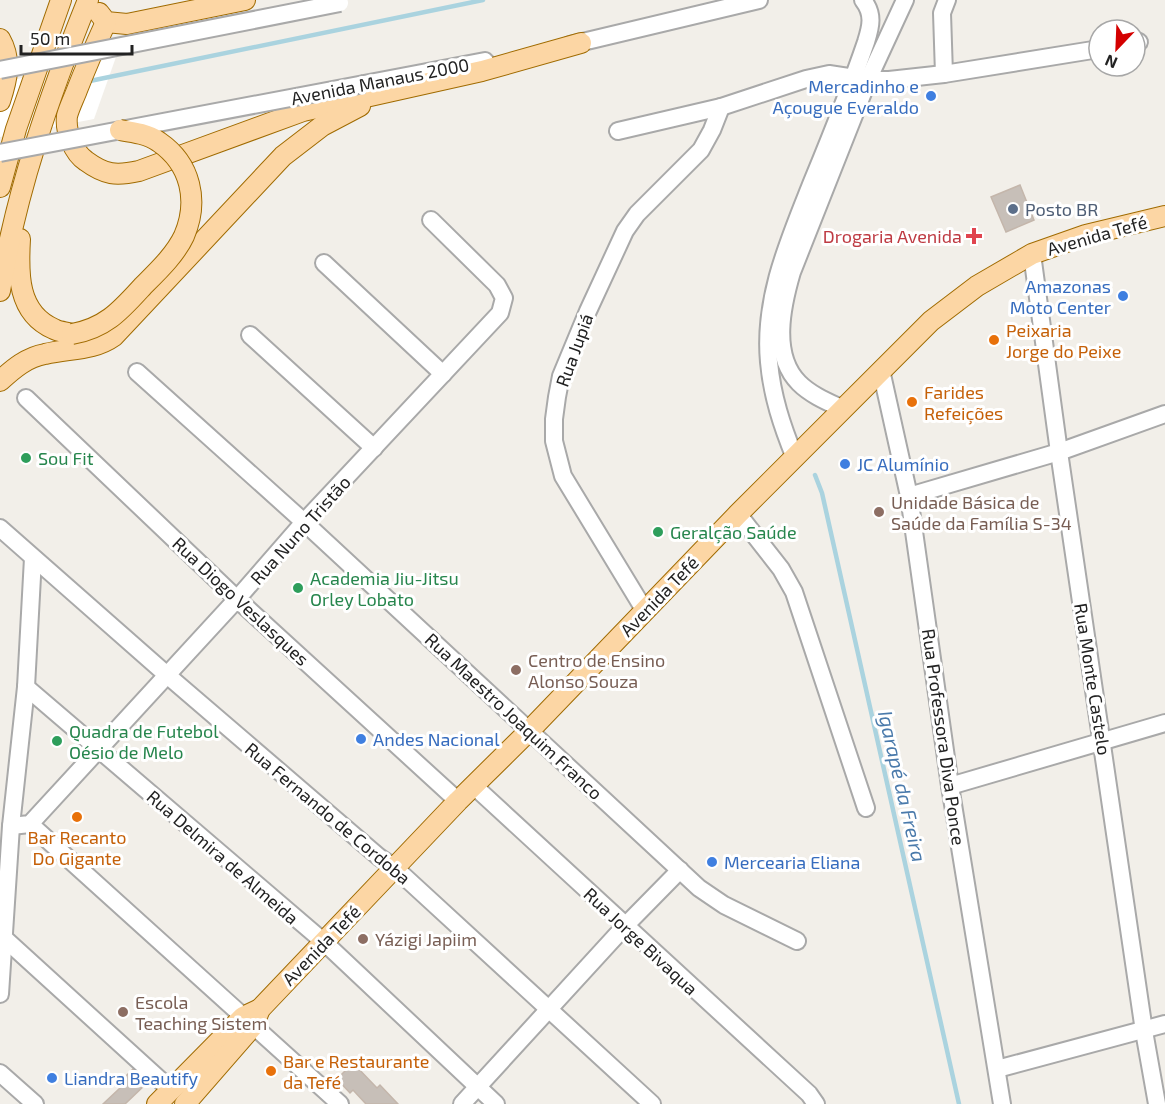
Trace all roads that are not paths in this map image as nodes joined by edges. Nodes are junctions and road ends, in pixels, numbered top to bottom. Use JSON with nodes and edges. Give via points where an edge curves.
{"nodes":[{"id":1,"x":61,"y":0,"type":"edge"},
{"id":2,"x":88,"y":0,"type":"edge"},
{"id":3,"x":95,"y":0,"type":"edge"},
{"id":4,"x":245,"y":0,"type":"edge"},
{"id":5,"x":759,"y":0,"type":"edge"},
{"id":6,"x":862,"y":0,"type":"edge"},
{"id":7,"x":905,"y":0,"type":"edge"},
{"id":8,"x":947,"y":0,"type":"edge"},
{"id":9,"x":346,"y":1,"type":"edge"},
{"id":10,"x":106,"y":22,"type":"junction"},
{"id":11,"x":0,"y":39,"type":"edge"},
{"id":12,"x":581,"y":43,"type":"junction"},
{"id":13,"x":1087,"y":51,"type":"edge"},
{"id":14,"x":4,"y":72,"type":"edge"},
{"id":15,"x":944,"y":74,"type":"junction"},
{"id":16,"x":861,"y":79,"type":"junction"},
{"id":17,"x":388,"y":92,"type":"junction"},
{"id":18,"x":0,"y":101,"type":"edge"},
{"id":19,"x":722,"y":107,"type":"junction"},
{"id":20,"x":120,"y":130,"type":"junction"},
{"id":21,"x":618,"y":131,"type":"dead end"},
{"id":22,"x":0,"y":153,"type":"edge"},
{"id":23,"x":0,"y":187,"type":"edge"},
{"id":24,"x":22,"y":191,"type":"junction"},
{"id":25,"x":1165,"y":216,"type":"edge"},
{"id":26,"x":431,"y":220,"type":"dead end"},
{"id":27,"x":1032,"y":254,"type":"junction"},
{"id":28,"x":324,"y":263,"type":"dead end"},
{"id":29,"x":0,"y":291,"type":"edge"},
{"id":30,"x":250,"y":334,"type":"dead end"},
{"id":31,"x":880,"y":370,"type":"junction"},
{"id":32,"x":137,"y":372,"type":"dead end"},
{"id":33,"x":444,"y":374,"type":"junction"},
{"id":34,"x":0,"y":381,"type":"edge"},
{"id":35,"x":26,"y":398,"type":"dead end"},
{"id":36,"x":843,"y":409,"type":"junction"},
{"id":37,"x":1165,"y":414,"type":"edge"},
{"id":38,"x":374,"y":448,"type":"junction"},
{"id":39,"x":1059,"y":452,"type":"junction"},
{"id":40,"x":795,"y":458,"type":"junction"},
{"id":41,"x":909,"y":496,"type":"junction"},
{"id":42,"x":738,"y":514,"type":"junction"},
{"id":43,"x":304,"y":522,"type":"junction"},
{"id":44,"x":0,"y":528,"type":"edge"},
{"id":45,"x":33,"y":558,"type":"junction"},
{"id":46,"x":237,"y":599,"type":"junction"},
{"id":47,"x":645,"y":611,"type":"junction"},
{"id":48,"x":167,"y":675,"type":"junction"},
{"id":49,"x":26,"y":687,"type":"junction"},
{"id":50,"x":1165,"y":723,"type":"edge"},
{"id":51,"x":530,"y":730,"type":"junction"},
{"id":52,"x":1103,"y":743,"type":"junction"},
{"id":53,"x":98,"y":750,"type":"junction"},
{"id":54,"x":474,"y":786,"type":"junction"},
{"id":55,"x":950,"y":786,"type":"junction"},
{"id":56,"x":458,"y":801,"type":"junction"},
{"id":57,"x":866,"y":808,"type":"dead end"},
{"id":58,"x":30,"y":824,"type":"junction"},
{"id":59,"x":11,"y":826,"type":"junction"},
{"id":60,"x":395,"y":868,"type":"junction"},
{"id":61,"x":680,"y":870,"type":"junction"},
{"id":62,"x":625,"y":926,"type":"junction"},
{"id":63,"x":5,"y":939,"type":"junction"},
{"id":64,"x":797,"y":941,"type":"dead end"},
{"id":65,"x":324,"y":942,"type":"junction"},
{"id":66,"x":0,"y":994,"type":"edge"},
{"id":67,"x":548,"y":1010,"type":"junction"},
{"id":68,"x":252,"y":1017,"type":"junction"},
{"id":69,"x":1165,"y":1024,"type":"edge"},
{"id":70,"x":1144,"y":1031,"type":"junction"},
{"id":71,"x":997,"y":1069,"type":"junction"},
{"id":72,"x":0,"y":1073,"type":"edge"},
{"id":73,"x":478,"y":1087,"type":"junction"},
{"id":74,"x":164,"y":1097,"type":"edge"},
{"id":75,"x":813,"y":1099,"type":"edge"},
{"id":76,"x":35,"y":1104,"type":"edge"},
{"id":77,"x":186,"y":1104,"type":"edge"},
{"id":78,"x":340,"y":1104,"type":"edge"},
{"id":79,"x":462,"y":1104,"type":"edge"},
{"id":80,"x":496,"y":1104,"type":"edge"},
{"id":81,"x":652,"y":1104,"type":"edge"},
{"id":82,"x":1002,"y":1104,"type":"edge"},
{"id":83,"x":1157,"y":1104,"type":"edge"}],
"edges":[{"from":1,"to":23,"type":"main road"},
{"from":2,"to":24,"type":"main road","via":[[41,124]]},
{"from":3,"to":10,"type":"main road"},
{"from":4,"to":10,"type":"main road","via":[[128,24]]},
{"from":5,"to":12,"type":"street","name":"Avenida Manaus 2000"},
{"from":6,"to":16,"type":"street","via":[[871,14],[871,25]]},
{"from":7,"to":16,"type":"street"},
{"from":8,"to":15,"type":"street","via":[[942,13]]},
{"from":9,"to":14,"type":"street","bridge":true},
{"from":10,"to":17,"type":"main road","via":[[67,116],[67,129],[80,157],[107,173],[139,171],[303,111]]},
{"from":11,"to":14,"type":"main road","via":[[6,53]]},
{"from":12,"to":17,"type":"main road"},
{"from":12,"to":20,"type":"street","name":"Avenida Manaus 2000","bridge":true},
{"from":13,"to":15,"type":"street"},
{"from":14,"to":18,"type":"main road"},
{"from":15,"to":16,"type":"street"},
{"from":16,"to":19,"type":"street","via":[[829,74]]},
{"from":16,"to":36,"type":"street","via":[[792,272],[781,324],[788,366],[798,382],[812,394]]},
{"from":16,"to":40,"type":"street","via":[[784,252],[773,290],[768,360],[784,431]]},
{"from":17,"to":34,"type":"main road","via":[[322,126],[283,156],[114,336],[89,348],[27,360]]},
{"from":19,"to":21,"type":"street"},
{"from":19,"to":47,"type":"street","name":"Rua Jupiá","via":[[701,150],[625,231],[561,376],[557,397],[554,441],[563,476]]},
{"from":20,"to":22,"type":"street","name":"Avenida Manaus 2000","bridge":true},
{"from":20,"to":24,"type":"main road","bridge":true,"via":[[158,141],[174,154],[187,173],[191,215],[171,255],[104,324],[72,334],[37,318],[26,303],[18,269]]},
{"from":24,"to":29,"type":"main road"},
{"from":25,"to":27,"type":"main road","name":"Avenida Tefé","via":[[1086,235]]},
{"from":26,"to":33,"type":"street","name":"Rua Nuno Tristão","via":[[497,285],[504,298],[500,313]]},
{"from":27,"to":31,"type":"main road","name":"Avenida Tefé","via":[[977,286],[931,321]]},
{"from":27,"to":39,"type":"street","name":"Rua Monte Castelo"},
{"from":28,"to":33,"type":"street"},
{"from":30,"to":38,"type":"street"},
{"from":31,"to":36,"type":"main road","name":"Avenida Tefé"},
{"from":31,"to":41,"type":"street","name":"Rua Professora Diva Ponce"},
{"from":32,"to":43,"type":"street","name":"Rua Maestro Joaquim Franco"},
{"from":33,"to":38,"type":"street","name":"Rua Nuno Tristão"},
{"from":35,"to":46,"type":"street","name":"Rua Diogo Veslasques"},
{"from":36,"to":40,"type":"main road","name":"Avenida Tefé"},
{"from":37,"to":39,"type":"street"},
{"from":38,"to":43,"type":"street","name":"Rua Nuno Tristão"},
{"from":39,"to":41,"type":"street"},
{"from":39,"to":52,"type":"street","name":"Rua Monte Castelo"},
{"from":40,"to":42,"type":"main road","name":"Avenida Tefé"},
{"from":41,"to":55,"type":"street","name":"Rua Professora Diva Ponce"},
{"from":42,"to":47,"type":"main road","name":"Avenida Tefé"},
{"from":42,"to":57,"type":"street","via":[[794,592]]},
{"from":43,"to":46,"type":"street","name":"Rua Nuno Tristão"},
{"from":43,"to":51,"type":"street","name":"Rua Maestro Joaquim Franco"},
{"from":44,"to":45,"type":"street","name":"Rua Fernando de Cordoba"},
{"from":45,"to":48,"type":"street","name":"Rua Fernando de Cordoba"},
{"from":45,"to":49,"type":"street"},
{"from":46,"to":48,"type":"street","name":"Rua Nuno Tristão"},
{"from":46,"to":56,"type":"street","name":"Rua Diogo Veslasques"},
{"from":47,"to":51,"type":"main road","name":"Avenida Tefé"},
{"from":48,"to":53,"type":"street","name":"Rua Nuno Tristão"},
{"from":48,"to":60,"type":"street","name":"Rua Fernando de Cordoba"},
{"from":49,"to":53,"type":"street","name":"Rua Delmira de Almeida"},
{"from":49,"to":59,"type":"street"},
{"from":50,"to":52,"type":"street"},
{"from":51,"to":54,"type":"main road","name":"Avenida Tefé"},
{"from":51,"to":61,"type":"street","name":"Rua Maestro Joaquim Franco"},
{"from":52,"to":55,"type":"street"},
{"from":52,"to":70,"type":"street","name":"Rua Monte Castelo"},
{"from":53,"to":58,"type":"street","name":"Rua Nuno Tristão"},
{"from":53,"to":65,"type":"street","name":"Rua Delmira de Almeida"},
{"from":54,"to":56,"type":"main road","name":"Avenida Tefé"},
{"from":54,"to":62,"type":"street","name":"Rua Jorge Bivaqua"},
{"from":55,"to":71,"type":"street","name":"Rua Professora Diva Ponce"},
{"from":56,"to":60,"type":"main road","name":"Avenida Tefé"},
{"from":58,"to":59,"type":"street"},
{"from":58,"to":68,"type":"street"},
{"from":59,"to":63,"type":"street"},
{"from":60,"to":65,"type":"main road","name":"Avenida Tefé"},
{"from":60,"to":67,"type":"street","name":"Rua Fernando de Cordoba"},
{"from":61,"to":62,"type":"street"},
{"from":61,"to":64,"type":"street","name":"Rua Maestro Joaquim Franco","via":[[724,905]]},
{"from":62,"to":67,"type":"street"},
{"from":62,"to":75,"type":"street","name":"Rua Jorge Bivaqua"},
{"from":63,"to":66,"type":"street"},
{"from":63,"to":74,"type":"street"},
{"from":65,"to":68,"type":"main road","name":"Avenida Tefé"},
{"from":65,"to":73,"type":"street","name":"Rua Delmira de Almeida"},
{"from":67,"to":73,"type":"street"},
{"from":67,"to":81,"type":"street","name":"Rua Fernando de Cordoba"},
{"from":68,"to":74,"type":"main road","name":"Avenida Tefé"},
{"from":68,"to":77,"type":"main road","name":"Avenida Tefé"},
{"from":68,"to":78,"type":"street"},
{"from":69,"to":70,"type":"street"},
{"from":70,"to":71,"type":"street"},
{"from":70,"to":83,"type":"street","name":"Rua Monte Castelo"},
{"from":71,"to":82,"type":"street","name":"Rua Professora Diva Ponce"},
{"from":72,"to":76,"type":"street"},
{"from":73,"to":79,"type":"street"},
{"from":73,"to":80,"type":"street","name":"Rua Delmira de Almeida"}]}
